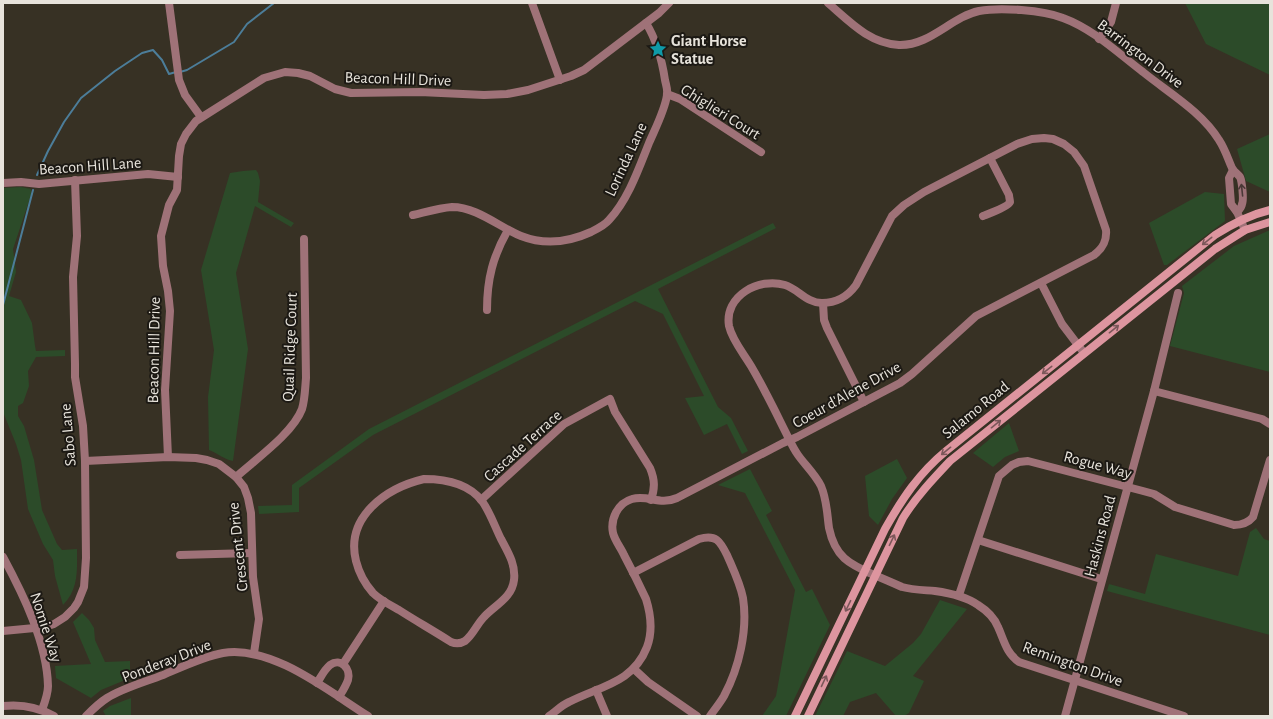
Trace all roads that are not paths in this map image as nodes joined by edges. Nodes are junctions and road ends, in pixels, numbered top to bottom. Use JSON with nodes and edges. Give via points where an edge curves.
{"nodes":[{"id":1,"x":169,"y":3,"type":"edge"},
{"id":2,"x":532,"y":3,"type":"edge"},
{"id":3,"x":669,"y":3,"type":"edge"},
{"id":4,"x":828,"y":3,"type":"edge"},
{"id":5,"x":1116,"y":3,"type":"edge"},
{"id":6,"x":646,"y":23,"type":"junction"},
{"id":7,"x":1099,"y":39,"type":"junction"},
{"id":8,"x":560,"y":80,"type":"junction"},
{"id":9,"x":667,"y":94,"type":"junction"},
{"id":10,"x":201,"y":118,"type":"junction"},
{"id":11,"x":761,"y":152,"type":"dead end"},
{"id":12,"x":990,"y":158,"type":"junction"},
{"id":13,"x":1233,"y":170,"type":"junction"},
{"id":14,"x":178,"y":177,"type":"junction"},
{"id":15,"x":75,"y":180,"type":"junction"},
{"id":16,"x":3,"y":183,"type":"edge"},
{"id":17,"x":1270,"y":210,"type":"edge"},
{"id":18,"x":1237,"y":212,"type":"junction"},
{"id":19,"x":413,"y":215,"type":"dead end"},
{"id":20,"x":982,"y":216,"type":"dead end"},
{"id":21,"x":1240,"y":220,"type":"junction"},
{"id":22,"x":1270,"y":222,"type":"edge"},
{"id":23,"x":508,"y":230,"type":"junction"},
{"id":24,"x":1245,"y":230,"type":"junction"},
{"id":25,"x":304,"y":239,"type":"dead end"},
{"id":26,"x":1041,"y":283,"type":"junction"},
{"id":27,"x":1178,"y":293,"type":"dead end"},
{"id":28,"x":823,"y":303,"type":"junction"},
{"id":29,"x":487,"y":310,"type":"dead end"},
{"id":30,"x":1078,"y":346,"type":"junction"},
{"id":31,"x":1084,"y":354,"type":"junction"},
{"id":32,"x":1154,"y":391,"type":"junction"},
{"id":33,"x":864,"y":402,"type":"junction"},
{"id":34,"x":1270,"y":424,"type":"edge"},
{"id":35,"x":790,"y":440,"type":"junction"},
{"id":36,"x":168,"y":458,"type":"junction"},
{"id":37,"x":85,"y":460,"type":"junction"},
{"id":38,"x":1270,"y":460,"type":"edge"},
{"id":39,"x":236,"y":477,"type":"junction"},
{"id":40,"x":1127,"y":486,"type":"junction"},
{"id":41,"x":481,"y":500,"type":"junction"},
{"id":42,"x":651,"y":500,"type":"junction"},
{"id":43,"x":978,"y":540,"type":"junction"},
{"id":44,"x":251,"y":553,"type":"junction"},
{"id":45,"x":180,"y":555,"type":"dead end"},
{"id":46,"x":3,"y":557,"type":"edge"},
{"id":47,"x":865,"y":571,"type":"junction"},
{"id":48,"x":633,"y":573,"type":"junction"},
{"id":49,"x":875,"y":575,"type":"junction"},
{"id":50,"x":1101,"y":579,"type":"junction"},
{"id":51,"x":959,"y":596,"type":"junction"},
{"id":52,"x":384,"y":601,"type":"junction"},
{"id":53,"x":35,"y":628,"type":"junction"},
{"id":54,"x":3,"y":631,"type":"edge"},
{"id":55,"x":254,"y":653,"type":"junction"},
{"id":56,"x":343,"y":664,"type":"junction"},
{"id":57,"x":634,"y":669,"type":"junction"},
{"id":58,"x":1075,"y":680,"type":"junction"},
{"id":59,"x":317,"y":683,"type":"junction"},
{"id":60,"x":596,"y":690,"type":"junction"},
{"id":61,"x":338,"y":697,"type":"junction"},
{"id":62,"x":3,"y":706,"type":"edge"},
{"id":63,"x":42,"y":710,"type":"junction"},
{"id":64,"x":54,"y":716,"type":"edge"},
{"id":65,"x":86,"y":716,"type":"edge"},
{"id":66,"x":368,"y":716,"type":"edge"},
{"id":67,"x":549,"y":716,"type":"edge"},
{"id":68,"x":607,"y":716,"type":"edge"},
{"id":69,"x":697,"y":716,"type":"edge"},
{"id":70,"x":710,"y":716,"type":"edge"},
{"id":71,"x":796,"y":716,"type":"edge"},
{"id":72,"x":808,"y":716,"type":"edge"},
{"id":73,"x":1064,"y":716,"type":"edge"},
{"id":74,"x":1184,"y":716,"type":"edge"}],
"edges":[{"from":1,"to":10,"type":"street","via":[[179,80],[185,95]]},
{"from":2,"to":8,"type":"street"},
{"from":3,"to":6,"type":"street","name":"Beacon Hill Drive"},
{"from":4,"to":7,"type":"street","name":"Barrington Drive","via":[[861,32],[882,42],[894,44],[907,44],[925,39],[960,18],[988,10],[1028,11],[1051,15],[1073,22]]},
{"from":5,"to":7,"type":"street","via":[[1111,22]]},
{"from":6,"to":8,"type":"street","name":"Beacon Hill Drive","via":[[590,66]]},
{"from":6,"to":9,"type":"street","name":"Lorinda Lane","via":[[660,54]]},
{"from":7,"to":13,"type":"street","name":"Barrington Drive","via":[[1203,119],[1224,148]]},
{"from":8,"to":10,"type":"street","name":"Beacon Hill Drive","via":[[532,90],[496,95],[351,93],[335,89],[306,75],[286,72],[264,78]]},
{"from":9,"to":11,"type":"street","name":"Ghiglieri Court","via":[[680,99]]},
{"from":9,"to":23,"type":"street","name":"Lorinda Lane","via":[[628,193],[608,221],[583,236],[561,242],[522,236]]},
{"from":10,"to":14,"type":"street","name":"Beacon Hill Drive","via":[[193,124],[182,143]]},
{"from":12,"to":20,"type":"street","via":[[1010,201],[1004,207]]},
{"from":12,"to":26,"type":"street","name":"Coeur d'Alene Drive","via":[[1026,140],[1044,138],[1058,141],[1068,147],[1084,166],[1106,230],[1105,242],[1094,255]]},
{"from":12,"to":28,"type":"street","name":"Coeur d'Alene Drive","via":[[901,206],[889,221],[856,286],[842,298]]},
{"from":13,"to":18,"type":"street","via":[[1229,178],[1229,192],[1231,204]]},
{"from":18,"to":13,"type":"street","name":"Barrington Drive","one_way":true,"via":[[1242,204],[1242,192],[1240,178]]},
{"from":14,"to":15,"type":"street","name":"Beacon Hill Lane","via":[[148,174]]},
{"from":14,"to":36,"type":"street","name":"Beacon Hill Drive","via":[[177,190],[169,205],[161,236],[170,311],[166,390]]},
{"from":15,"to":16,"type":"street","name":"Beacon Hill Lane","via":[[39,184]]},
{"from":15,"to":37,"type":"street","name":"Sabo Lane","via":[[75,369]]},
{"from":17,"to":21,"type":"main road","name":"Salamo Road"},
{"from":18,"to":21,"type":"street"},
{"from":19,"to":23,"type":"street","name":"Lorinda Lane","via":[[442,208],[458,208],[476,213]]},
{"from":21,"to":24,"type":"street"},
{"from":21,"to":30,"type":"main road","name":"Salamo Road","one_way":true,"via":[[1215,236]]},
{"from":22,"to":24,"type":"main road","name":"Salamo Road"},
{"from":23,"to":29,"type":"street","via":[[492,264],[486,295]]},
{"from":31,"to":24,"type":"main road","name":"Salamo Road","one_way":true,"via":[[1215,249]]},
{"from":25,"to":39,"type":"street","name":"Quail Ridge Court","via":[[306,378],[302,409],[284,434]]},
{"from":26,"to":30,"type":"street","via":[[1062,324]]},
{"from":26,"to":33,"type":"street","name":"Coeur d'Alene Drive","via":[[976,316],[912,374]]},
{"from":27,"to":32,"type":"street","name":"Haskins Road"},
{"from":28,"to":33,"type":"street","via":[[827,328]]},
{"from":28,"to":35,"type":"street","name":"Remington Drive","via":[[811,301],[784,285],[765,283],[754,286],[738,296],[730,309],[729,327],[734,338]]},
{"from":30,"to":31,"type":"street"},
{"from":30,"to":47,"type":"main road","name":"Salamo Road","one_way":true,"via":[[930,465],[901,500]]},
{"from":49,"to":31,"type":"main road","name":"Salamo Road","one_way":true,"via":[[905,514],[950,461]]},
{"from":32,"to":34,"type":"street","via":[[1262,419]]},
{"from":32,"to":40,"type":"street","name":"Haskins Road"},
{"from":33,"to":35,"type":"street","name":"Coeur d'Alene Drive"},
{"from":35,"to":42,"type":"street","name":"Coeur d'Alene Drive","via":[[677,498],[670,501]]},
{"from":35,"to":47,"type":"street","name":"Remington Drive","via":[[820,485],[837,550],[848,562]]},
{"from":36,"to":37,"type":"street","name":"Crescent Drive"},
{"from":36,"to":39,"type":"street","name":"Crescent Drive","via":[[207,460],[224,467]]},
{"from":37,"to":53,"type":"street","name":"Sabo Lane","via":[[84,587],[78,602],[65,618],[50,626]]},
{"from":38,"to":40,"type":"street","name":"Rogue Way","via":[[1253,517],[1249,522],[1240,525],[1187,511],[1154,494]]},
{"from":39,"to":44,"type":"street","name":"Crescent Drive","via":[[244,487],[251,513]]},
{"from":40,"to":43,"type":"street","name":"Rogue Way","via":[[1038,463],[1019,462],[999,476]]},
{"from":40,"to":50,"type":"street","name":"Haskins Road"},
{"from":41,"to":42,"type":"street","name":"Cascade Terrace","via":[[564,424],[610,399],[654,476]]},
{"from":41,"to":52,"type":"street","name":"Cascade Terrace","via":[[470,490],[454,482],[424,479],[412,482],[387,495],[368,510],[358,526],[355,555],[364,580],[375,595]]},
{"from":41,"to":52,"type":"street","name":"Cascade Terrace","via":[[513,562],[514,580],[508,595],[484,617],[468,638],[456,644],[451,642]]},
{"from":42,"to":48,"type":"street","name":"Coeur d'Alene Drive","via":[[630,499],[621,506],[613,518],[613,532]]},
{"from":43,"to":50,"type":"street"},
{"from":43,"to":51,"type":"street","name":"Rogue Way"},
{"from":44,"to":45,"type":"street"},
{"from":44,"to":55,"type":"street","name":"Crescent Drive","via":[[259,619]]},
{"from":46,"to":53,"type":"street","name":"Nomie Way","via":[[23,594]]},
{"from":47,"to":49,"type":"street","name":"Remington Drive"},
{"from":47,"to":71,"type":"main road","name":"Salamo Road","one_way":true},
{"from":48,"to":57,"type":"street","name":"Coeur d'Alene Drive","via":[[646,599],[651,622],[648,643]]},
{"from":48,"to":70,"type":"street","via":[[699,539],[711,537],[720,542],[739,584],[743,598],[744,621],[735,671],[724,696]]},
{"from":49,"to":51,"type":"street","name":"Remington Drive","via":[[909,589]]},
{"from":72,"to":49,"type":"main road","name":"Salamo Road","one_way":true},
{"from":50,"to":58,"type":"street","name":"Haskins Road"},
{"from":51,"to":58,"type":"street","name":"Remington Drive","via":[[978,605],[993,618],[1012,658]]},
{"from":52,"to":56,"type":"street"},
{"from":53,"to":54,"type":"street","name":"Sabo Lane"},
{"from":53,"to":63,"type":"street","name":"Nomie Way","via":[[45,659],[48,687]]},
{"from":55,"to":59,"type":"street","name":"Ponderay Drive","via":[[279,662]]},
{"from":55,"to":65,"type":"street","name":"Ponderay Drive","via":[[224,653],[194,662],[108,697]]},
{"from":56,"to":59,"type":"street","via":[[332,664]]},
{"from":56,"to":61,"type":"street","via":[[349,673],[348,680]]},
{"from":57,"to":60,"type":"street","name":"Coeur d'Alene Drive"},
{"from":57,"to":69,"type":"street","via":[[648,682]]},
{"from":58,"to":73,"type":"street","name":"Haskins Road"},
{"from":58,"to":74,"type":"street","name":"Remington Drive"},
{"from":59,"to":61,"type":"street","name":"Ponderay Drive"},
{"from":60,"to":67,"type":"street","name":"Coeur d'Alene Drive","via":[[568,702]]},
{"from":60,"to":68,"type":"street"},
{"from":61,"to":66,"type":"street","name":"Ponderay Drive"},
{"from":62,"to":63,"type":"street","via":[[27,706]]},
{"from":63,"to":64,"type":"street"}]}
